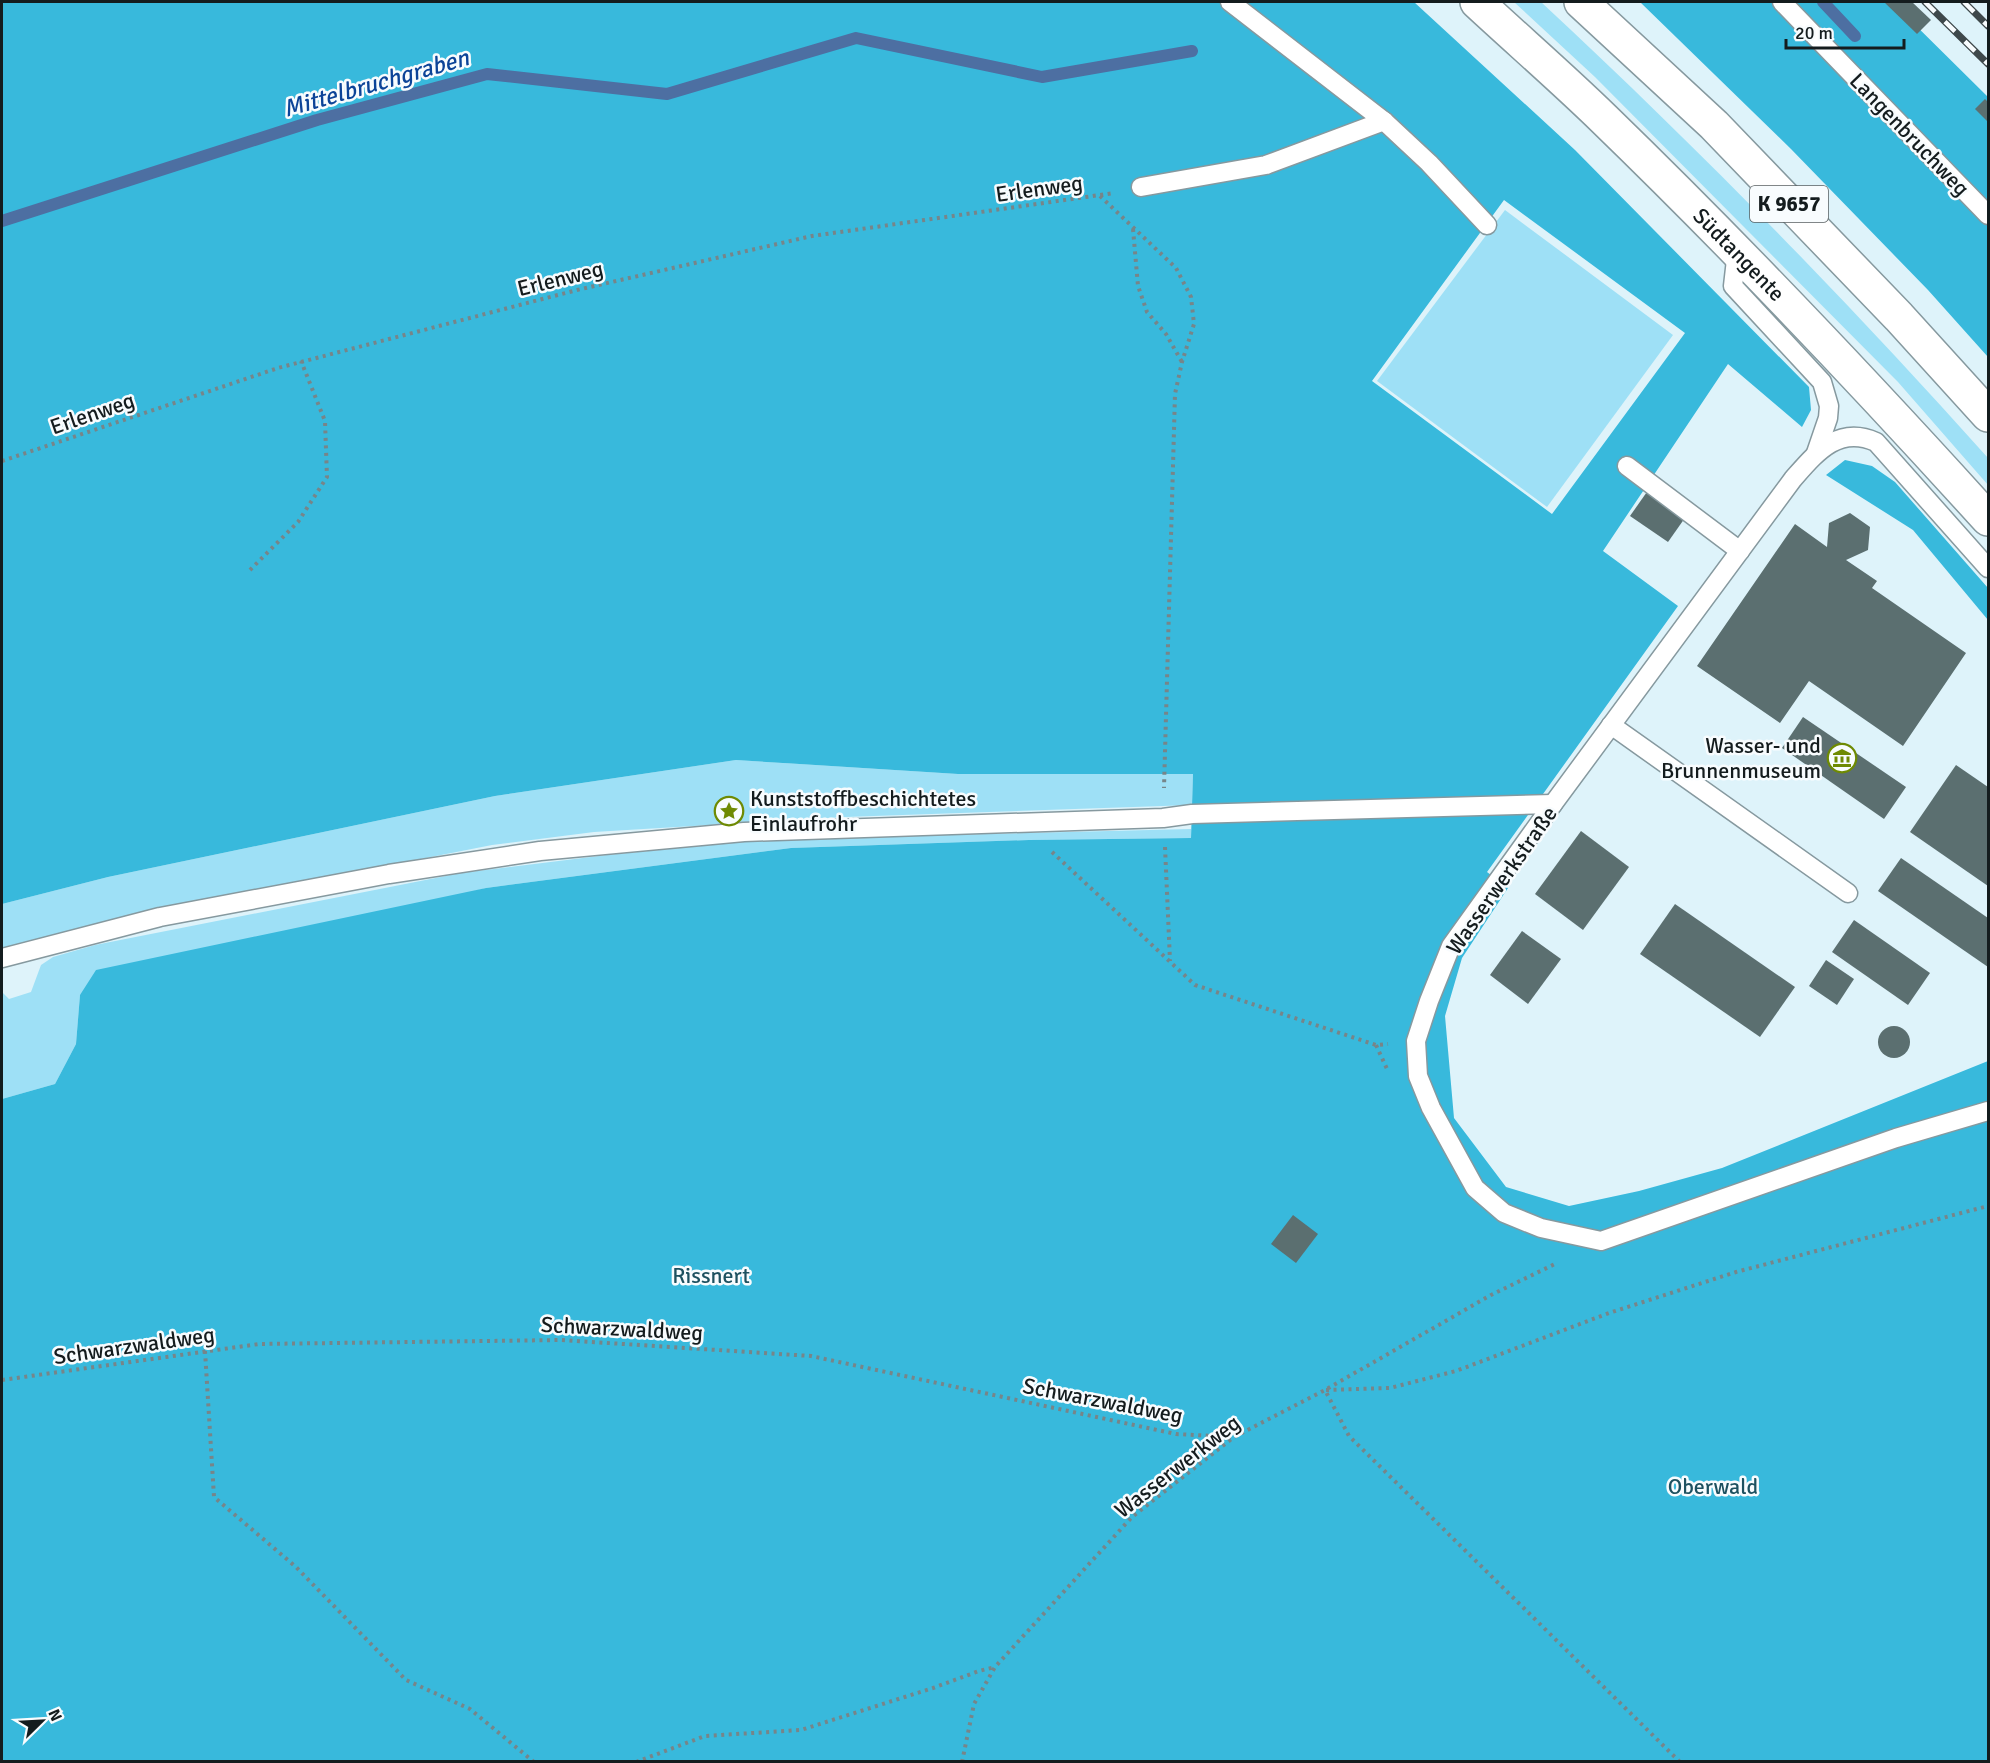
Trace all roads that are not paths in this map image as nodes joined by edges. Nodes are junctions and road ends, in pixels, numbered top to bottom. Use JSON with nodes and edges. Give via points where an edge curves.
{"nodes":[{"id":1,"x":1230,"y":2,"type":"edge"},
{"id":2,"x":1477,"y":2,"type":"edge"},
{"id":3,"x":1581,"y":2,"type":"edge"},
{"id":4,"x":1782,"y":2,"type":"edge"},
{"id":5,"x":1384,"y":121,"type":"junction"},
{"id":6,"x":1141,"y":187,"type":"road end"},
{"id":7,"x":1989,"y":215,"type":"edge"},
{"id":8,"x":1487,"y":225,"type":"dead end"},
{"id":9,"x":1737,"y":251,"type":"junction"},
{"id":10,"x":1989,"y":415,"type":"edge"},
{"id":11,"x":1816,"y":453,"type":"junction"},
{"id":12,"x":1627,"y":466,"type":"dead end"},
{"id":13,"x":1989,"y":519,"type":"edge"},
{"id":14,"x":1740,"y":551,"type":"junction"},
{"id":15,"x":1989,"y":568,"type":"edge"},
{"id":16,"x":1611,"y":725,"type":"junction"},
{"id":17,"x":1553,"y":804,"type":"junction"},
{"id":18,"x":1848,"y":893,"type":"dead end"},
{"id":19,"x":2,"y":958,"type":"edge"},
{"id":20,"x":1989,"y":1111,"type":"edge"}],
"edges":[{"from":1,"to":5,"type":"lane"},
{"from":2,"to":9,"type":"highway","name":"Südtangente","number":"K 9657","via":[[1604,118]]},
{"from":3,"to":10,"type":"highway","number":"K 9657","via":[[1714,125]]},
{"from":4,"to":7,"type":"lane","name":"Langenbruchweg"},
{"from":5,"to":6,"type":"lane","via":[[1266,165]]},
{"from":5,"to":8,"type":"lane"},
{"from":9,"to":11,"type":"lane","via":[[1733,286],[1822,382],[1828,418]]},
{"from":9,"to":13,"type":"highway","name":"Südtangente","number":"K 9657"},
{"from":11,"to":14,"type":"lane","name":"Wasserwerkstraße"},
{"from":11,"to":15,"type":"lane","via":[[1845,437],[1865,437],[1876,442]]},
{"from":12,"to":14,"type":"lane"},
{"from":14,"to":16,"type":"lane","name":"Wasserwerkstraße"},
{"from":16,"to":17,"type":"lane","name":"Wasserwerkstraße"},
{"from":16,"to":18,"type":"lane"},
{"from":17,"to":19,"type":"lane","via":[[744,832],[540,851],[389,874],[160,917]]},
{"from":17,"to":20,"type":"lane","name":"Wasserwerkstraße","via":[[1451,946],[1416,1041],[1418,1076],[1427,1098],[1475,1188],[1504,1213],[1541,1228],[1601,1241],[1875,1145]]}]}
